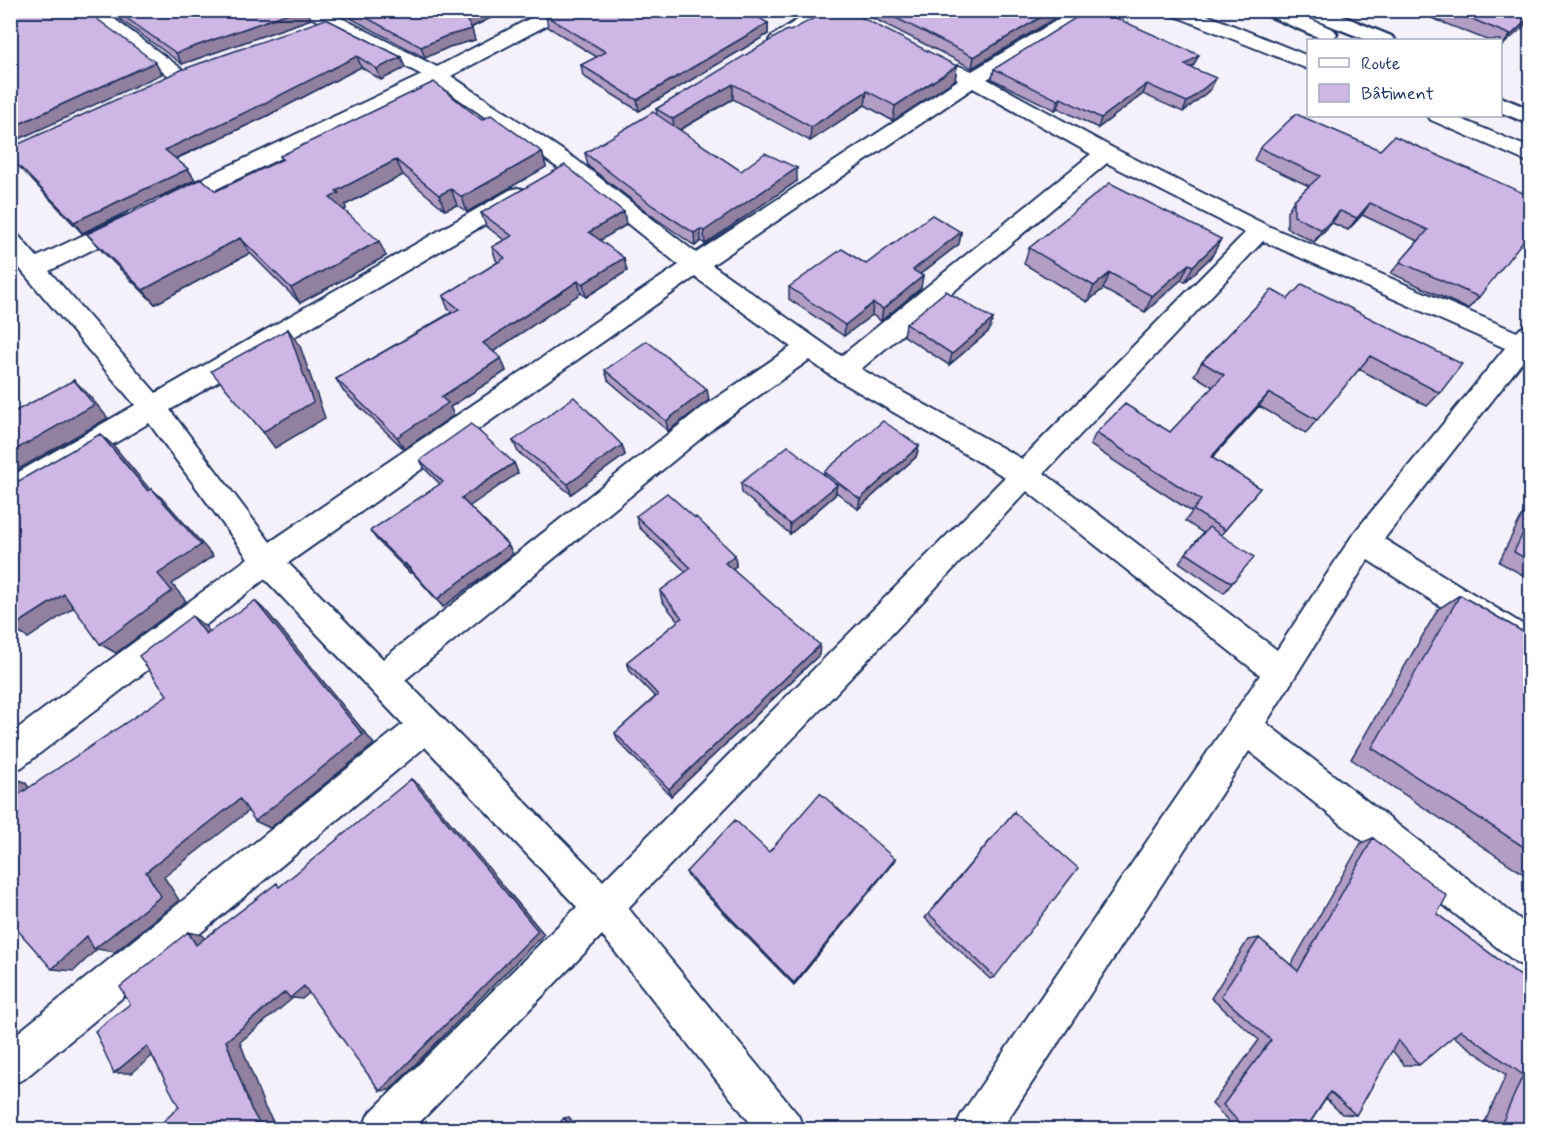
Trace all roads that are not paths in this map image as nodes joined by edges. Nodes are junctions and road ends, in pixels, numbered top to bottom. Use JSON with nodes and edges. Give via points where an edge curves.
{"nodes":[{"id":1,"x":89,"y":10,"type":"edge"},
{"id":2,"x":561,"y":10,"type":"edge"},
{"id":3,"x":1089,"y":10,"type":"edge"},
{"id":4,"x":1177,"y":10,"type":"edge"},
{"id":5,"x":1271,"y":10,"type":"edge"},
{"id":6,"x":1308,"y":10,"type":"edge"},
{"id":7,"x":836,"y":12,"type":"edge"},
{"id":8,"x":327,"y":17,"type":"edge"},
{"id":9,"x":1342,"y":39,"type":"edge"},
{"id":10,"x":1381,"y":39,"type":"edge"},
{"id":11,"x":758,"y":52,"type":"edge"},
{"id":12,"x":941,"y":63,"type":"edge"},
{"id":13,"x":1307,"y":63,"type":"edge"},
{"id":14,"x":202,"y":67,"type":"edge"},
{"id":15,"x":180,"y":75,"type":"junction"},
{"id":16,"x":437,"y":75,"type":"junction"},
{"id":17,"x":973,"y":79,"type":"junction"},
{"id":18,"x":159,"y":85,"type":"edge"},
{"id":19,"x":1502,"y":88,"type":"edge"},
{"id":20,"x":1530,"y":99,"type":"edge"},
{"id":21,"x":1502,"y":105,"type":"edge"},
{"id":22,"x":1440,"y":117,"type":"edge"},
{"id":23,"x":1530,"y":117,"type":"edge"},
{"id":24,"x":1106,"y":153,"type":"junction"},
{"id":25,"x":1530,"y":156,"type":"edge"},
{"id":26,"x":562,"y":169,"type":"junction"},
{"id":27,"x":1260,"y":231,"type":"junction"},
{"id":28,"x":10,"y":241,"type":"edge"},
{"id":29,"x":695,"y":265,"type":"junction"},
{"id":30,"x":34,"y":268,"type":"junction"},
{"id":31,"x":1527,"y":340,"type":"edge"},
{"id":32,"x":809,"y":347,"type":"junction"},
{"id":33,"x":842,"y":370,"type":"junction"},
{"id":34,"x":154,"y":409,"type":"junction"},
{"id":35,"x":1026,"y":475,"type":"junction"},
{"id":36,"x":10,"y":491,"type":"edge"},
{"id":37,"x":1364,"y":542,"type":"junction"},
{"id":38,"x":267,"y":561,"type":"junction"},
{"id":39,"x":1530,"y":646,"type":"edge"},
{"id":40,"x":1280,"y":671,"type":"junction"},
{"id":41,"x":382,"y":680,"type":"junction"},
{"id":42,"x":426,"y":726,"type":"junction"},
{"id":43,"x":1245,"y":727,"type":"junction"},
{"id":44,"x":10,"y":755,"type":"edge"},
{"id":45,"x":603,"y":907,"type":"junction"},
{"id":46,"x":1530,"y":950,"type":"edge"},
{"id":47,"x":10,"y":1065,"type":"edge"},
{"id":48,"x":383,"y":1130,"type":"edge"},
{"id":49,"x":783,"y":1130,"type":"edge"},
{"id":50,"x":976,"y":1130,"type":"edge"}],
"edges":[{"from":1,"to":15,"type":"street"},
{"from":2,"to":16,"type":"street"},
{"from":3,"to":17,"type":"street"},
{"from":4,"to":13,"type":"street"},
{"from":5,"to":9,"type":"main road"},
{"from":6,"to":10,"type":"main road"},
{"from":7,"to":11,"type":"street"},
{"from":8,"to":16,"type":"street"},
{"from":12,"to":17,"type":"street"},
{"from":14,"to":15,"type":"street"},
{"from":15,"to":18,"type":"street"},
{"from":16,"to":26,"type":"street"},
{"from":16,"to":30,"type":"street"},
{"from":17,"to":24,"type":"street"},
{"from":17,"to":29,"type":"street"},
{"from":19,"to":20,"type":"main road"},
{"from":21,"to":23,"type":"main road"},
{"from":22,"to":25,"type":"street"},
{"from":24,"to":27,"type":"street"},
{"from":24,"to":33,"type":"street"},
{"from":26,"to":29,"type":"street"},
{"from":26,"to":34,"type":"street"},
{"from":27,"to":31,"type":"street"},
{"from":27,"to":35,"type":"street"},
{"from":28,"to":30,"type":"street"},
{"from":29,"to":32,"type":"street"},
{"from":29,"to":38,"type":"street"},
{"from":30,"to":34,"type":"street"},
{"from":31,"to":37,"type":"street"},
{"from":32,"to":33,"type":"street"},
{"from":32,"to":41,"type":"street","via":[[706,419]]},
{"from":33,"to":35,"type":"street"},
{"from":34,"to":36,"type":"street"},
{"from":34,"to":38,"type":"street"},
{"from":35,"to":40,"type":"street"},
{"from":35,"to":45,"type":"street"},
{"from":37,"to":39,"type":"street"},
{"from":37,"to":40,"type":"street"},
{"from":38,"to":41,"type":"street"},
{"from":38,"to":44,"type":"street"},
{"from":40,"to":43,"type":"street"},
{"from":41,"to":42,"type":"street"},
{"from":42,"to":45,"type":"street"},
{"from":42,"to":47,"type":"street"},
{"from":43,"to":46,"type":"street"},
{"from":43,"to":50,"type":"street"},
{"from":45,"to":48,"type":"street"},
{"from":45,"to":49,"type":"street"}]}
